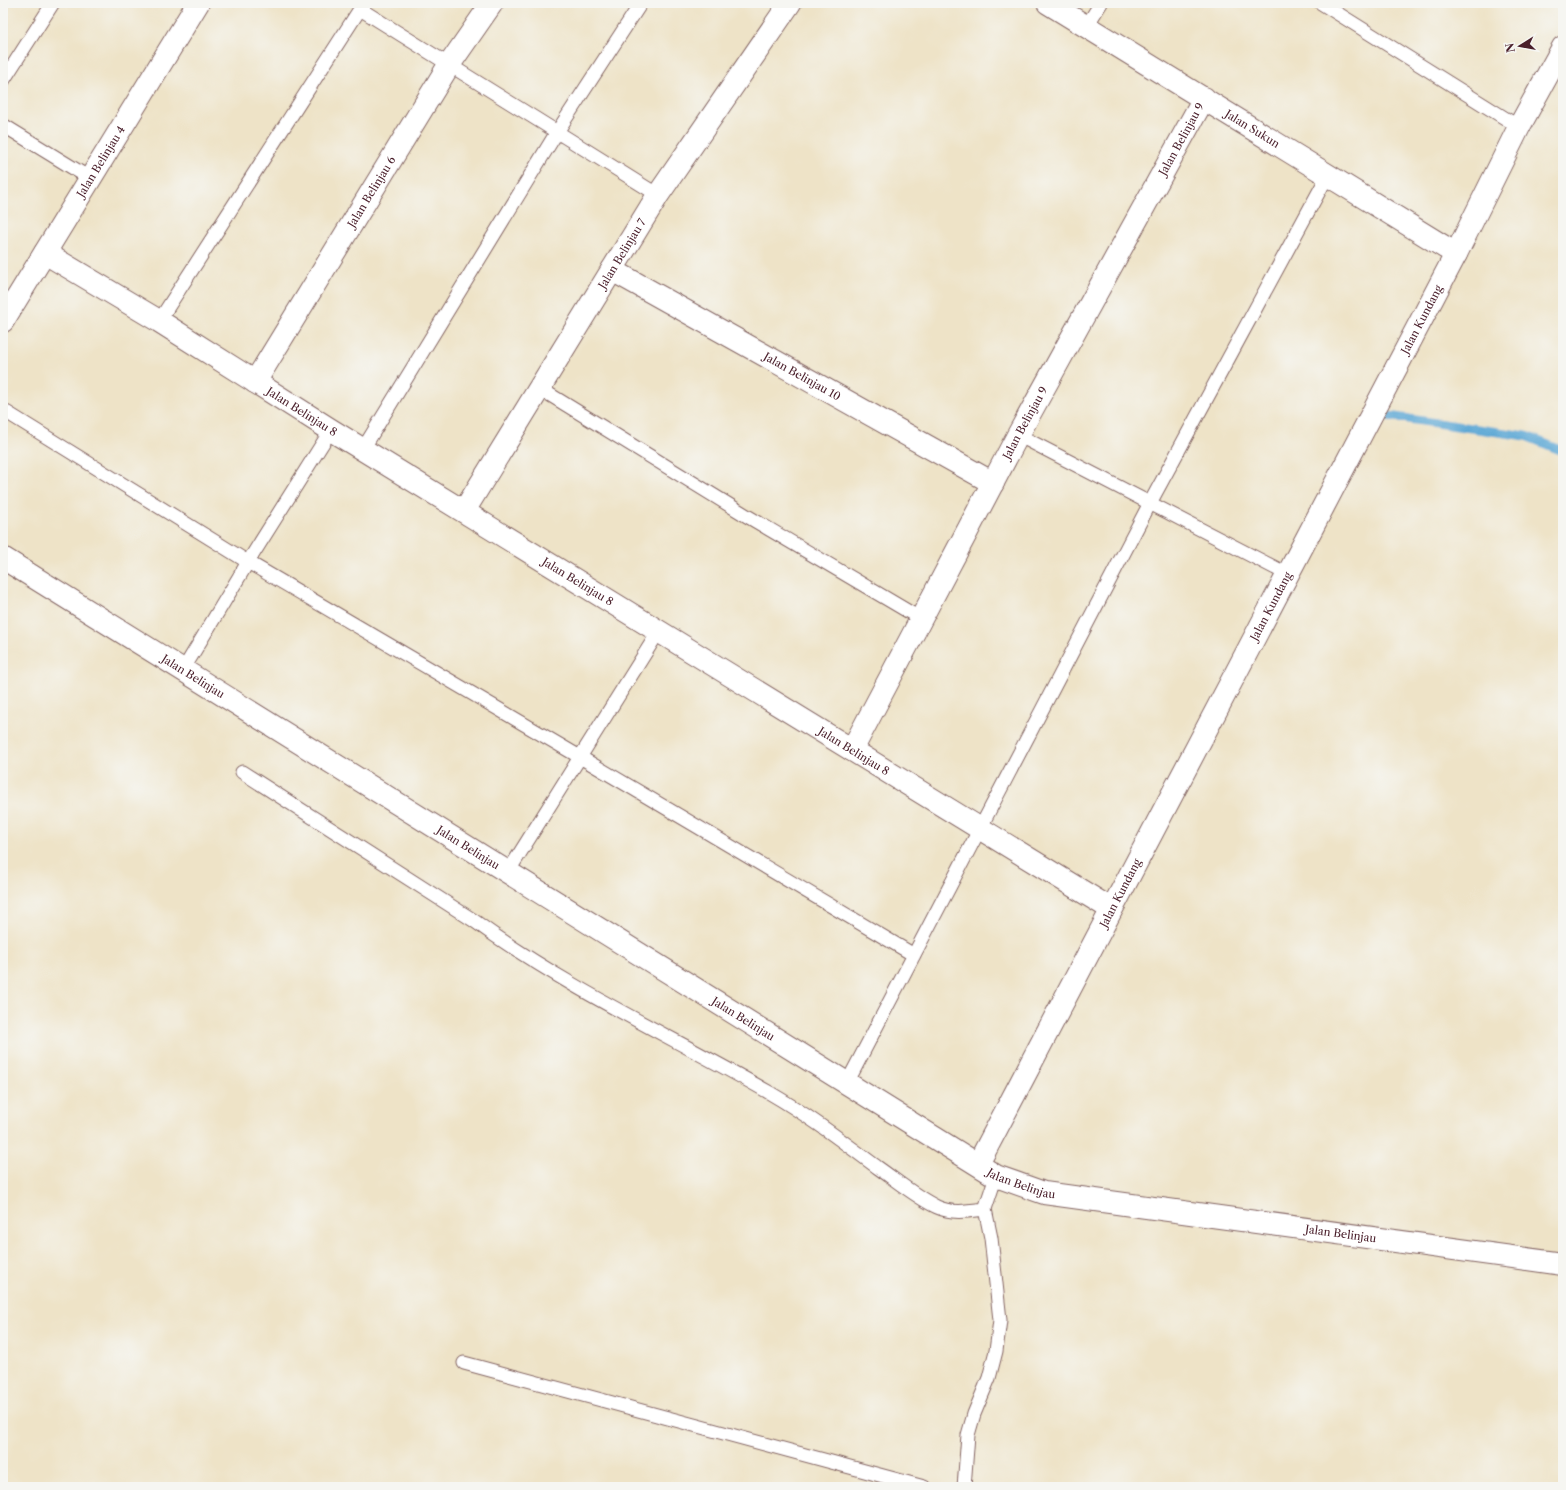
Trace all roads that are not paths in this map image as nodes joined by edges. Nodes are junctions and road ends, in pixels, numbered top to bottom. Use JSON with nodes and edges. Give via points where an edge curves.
{"nodes":[{"id":1,"x":53,"y":3,"type":"edge"},
{"id":2,"x":198,"y":3,"type":"edge"},
{"id":3,"x":492,"y":3,"type":"edge"},
{"id":4,"x":641,"y":3,"type":"edge"},
{"id":5,"x":790,"y":3,"type":"edge"},
{"id":6,"x":1048,"y":3,"type":"edge"},
{"id":7,"x":1101,"y":3,"type":"edge"},
{"id":8,"x":1321,"y":3,"type":"edge"},
{"id":9,"x":362,"y":6,"type":"edge"},
{"id":10,"x":1086,"y":27,"type":"junction"},
{"id":11,"x":1563,"y":47,"type":"edge"},
{"id":12,"x":449,"y":65,"type":"junction"},
{"id":13,"x":3,"y":81,"type":"edge"},
{"id":14,"x":1204,"y":98,"type":"junction"},
{"id":15,"x":3,"y":125,"type":"edge"},
{"id":16,"x":1519,"y":127,"type":"junction"},
{"id":17,"x":557,"y":132,"type":"junction"},
{"id":18,"x":1328,"y":175,"type":"junction"},
{"id":19,"x":91,"y":179,"type":"junction"},
{"id":20,"x":658,"y":194,"type":"junction"},
{"id":21,"x":45,"y":253,"type":"junction"},
{"id":22,"x":1456,"y":254,"type":"junction"},
{"id":23,"x":612,"y":270,"type":"junction"},
{"id":24,"x":3,"y":321,"type":"edge"},
{"id":25,"x":159,"y":321,"type":"junction"},
{"id":26,"x":254,"y":382,"type":"junction"},
{"id":27,"x":539,"y":388,"type":"junction"},
{"id":28,"x":3,"y":410,"type":"edge"},
{"id":29,"x":331,"y":430,"type":"junction"},
{"id":30,"x":1018,"y":435,"type":"junction"},
{"id":31,"x":363,"y":449,"type":"junction"},
{"id":32,"x":993,"y":483,"type":"junction"},
{"id":33,"x":1150,"y":503,"type":"junction"},
{"id":34,"x":464,"y":511,"type":"junction"},
{"id":35,"x":3,"y":558,"type":"edge"},
{"id":36,"x":248,"y":562,"type":"junction"},
{"id":37,"x":1287,"y":574,"type":"junction"},
{"id":38,"x":921,"y":619,"type":"junction"},
{"id":39,"x":659,"y":631,"type":"junction"},
{"id":40,"x":183,"y":670,"type":"junction"},
{"id":41,"x":852,"y":750,"type":"junction"},
{"id":42,"x":580,"y":757,"type":"junction"},
{"id":43,"x":242,"y":772,"type":"dead end"},
{"id":44,"x":980,"y":829,"type":"junction"},
{"id":45,"x":508,"y":872,"type":"junction"},
{"id":46,"x":1111,"y":909,"type":"junction"},
{"id":47,"x":914,"y":955,"type":"junction"},
{"id":48,"x":847,"y":1083,"type":"junction"},
{"id":49,"x":978,"y":1164,"type":"junction"},
{"id":50,"x":996,"y":1176,"type":"junction"},
{"id":51,"x":985,"y":1209,"type":"junction"},
{"id":52,"x":1563,"y":1264,"type":"edge"},
{"id":53,"x":464,"y":1363,"type":"dead end"},
{"id":54,"x":924,"y":1487,"type":"edge"},
{"id":55,"x":964,"y":1487,"type":"edge"}],
"edges":[{"from":1,"to":13,"type":"lane"},
{"from":2,"to":19,"type":"street","name":"Jalan Belinjau 4"},
{"from":3,"to":12,"type":"street","name":"Jalan Belinjau 6"},
{"from":4,"to":17,"type":"lane"},
{"from":5,"to":20,"type":"street","name":"Jalan Belinjau 7"},
{"from":6,"to":10,"type":"street","name":"Jalan Sukun"},
{"from":7,"to":10,"type":"lane"},
{"from":8,"to":16,"type":"lane"},
{"from":9,"to":12,"type":"lane"},
{"from":9,"to":25,"type":"lane"},
{"from":10,"to":14,"type":"street","name":"Jalan Sukun"},
{"from":11,"to":16,"type":"street","name":"Jalan Kundang"},
{"from":12,"to":17,"type":"lane"},
{"from":12,"to":26,"type":"street","name":"Jalan Belinjau 6"},
{"from":14,"to":18,"type":"street","name":"Jalan Sukun"},
{"from":14,"to":30,"type":"street","name":"Jalan Belinjau 9"},
{"from":15,"to":19,"type":"lane"},
{"from":16,"to":22,"type":"street","name":"Jalan Kundang"},
{"from":17,"to":20,"type":"lane"},
{"from":17,"to":31,"type":"lane"},
{"from":18,"to":22,"type":"street","name":"Jalan Sukun"},
{"from":18,"to":33,"type":"lane"},
{"from":19,"to":21,"type":"street","name":"Jalan Belinjau 4"},
{"from":20,"to":23,"type":"street","name":"Jalan Belinjau 7"},
{"from":21,"to":24,"type":"street","name":"Jalan Belinjau 4"},
{"from":21,"to":25,"type":"street","name":"Jalan Belinjau 8"},
{"from":22,"to":37,"type":"street","name":"Jalan Kundang"},
{"from":23,"to":27,"type":"street","name":"Jalan Belinjau 7"},
{"from":23,"to":32,"type":"street","name":"Jalan Belinjau 10"},
{"from":25,"to":26,"type":"street","name":"Jalan Belinjau 8"},
{"from":26,"to":29,"type":"street","name":"Jalan Belinjau 8"},
{"from":27,"to":34,"type":"street","name":"Jalan Belinjau 7"},
{"from":27,"to":38,"type":"lane"},
{"from":28,"to":36,"type":"lane"},
{"from":29,"to":31,"type":"street","name":"Jalan Belinjau 8"},
{"from":29,"to":36,"type":"lane"},
{"from":30,"to":32,"type":"street","name":"Jalan Belinjau 9"},
{"from":30,"to":33,"type":"lane"},
{"from":31,"to":34,"type":"street","name":"Jalan Belinjau 8"},
{"from":32,"to":38,"type":"street","name":"Jalan Belinjau 9"},
{"from":33,"to":37,"type":"lane"},
{"from":33,"to":44,"type":"lane"},
{"from":34,"to":39,"type":"street","name":"Jalan Belinjau 8"},
{"from":35,"to":40,"type":"street","name":"Jalan Belinjau"},
{"from":36,"to":40,"type":"lane"},
{"from":36,"to":42,"type":"lane"},
{"from":37,"to":46,"type":"street","name":"Jalan Kundang"},
{"from":38,"to":41,"type":"street","name":"Jalan Belinjau 9"},
{"from":39,"to":41,"type":"street","name":"Jalan Belinjau 8"},
{"from":39,"to":42,"type":"lane"},
{"from":40,"to":45,"type":"street","name":"Jalan Belinjau"},
{"from":41,"to":44,"type":"street","name":"Jalan Belinjau 8"},
{"from":42,"to":45,"type":"lane"},
{"from":42,"to":47,"type":"lane"},
{"from":43,"to":51,"type":"lane","via":[[573,985],[820,1124],[919,1197],[939,1208],[954,1212]]},
{"from":44,"to":46,"type":"street","name":"Jalan Belinjau 8"},
{"from":44,"to":47,"type":"lane"},
{"from":45,"to":48,"type":"street","name":"Jalan Belinjau"},
{"from":46,"to":49,"type":"street","name":"Jalan Kundang"},
{"from":47,"to":48,"type":"lane"},
{"from":48,"to":49,"type":"street","name":"Jalan Belinjau"},
{"from":49,"to":50,"type":"street","name":"Jalan Belinjau"},
{"from":50,"to":51,"type":"lane"},
{"from":50,"to":52,"type":"street","name":"Jalan Belinjau","via":[[1044,1194]]},
{"from":51,"to":55,"type":"lane","via":[[994,1259],[1000,1320],[989,1378],[968,1435]]},
{"from":53,"to":54,"type":"lane"}]}
